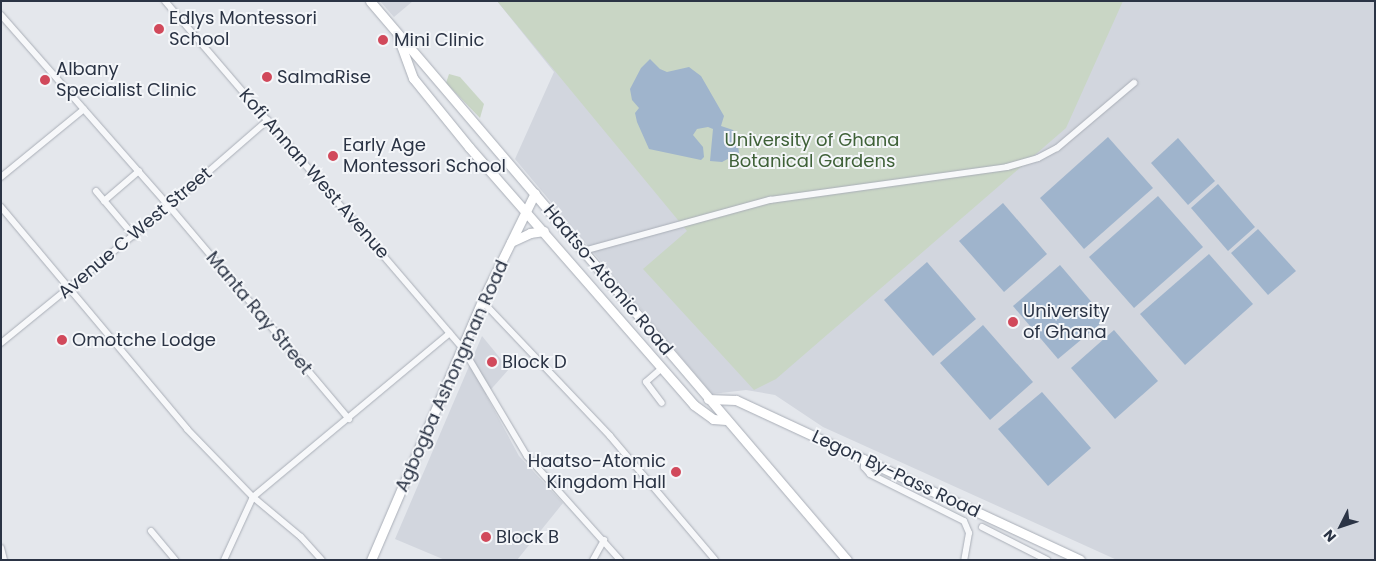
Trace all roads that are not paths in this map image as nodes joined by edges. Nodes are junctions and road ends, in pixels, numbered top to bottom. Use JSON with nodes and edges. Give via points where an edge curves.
{"nodes":[{"id":1,"x":165,"y":1,"type":"edge"},
{"id":2,"x":370,"y":1,"type":"edge"},
{"id":3,"x":1,"y":15,"type":"edge"},
{"id":4,"x":398,"y":36,"type":"junction"},
{"id":5,"x":1134,"y":83,"type":"dead end"},
{"id":6,"x":84,"y":109,"type":"junction"},
{"id":7,"x":268,"y":120,"type":"junction"},
{"id":8,"x":139,"y":171,"type":"junction"},
{"id":9,"x":1,"y":178,"type":"edge"},
{"id":10,"x":96,"y":191,"type":"dead end"},
{"id":11,"x":535,"y":193,"type":"junction"},
{"id":12,"x":104,"y":201,"type":"junction"},
{"id":13,"x":169,"y":206,"type":"junction"},
{"id":14,"x":1,"y":207,"type":"edge"},
{"id":15,"x":526,"y":211,"type":"junction"},
{"id":16,"x":544,"y":232,"type":"junction"},
{"id":17,"x":134,"y":236,"type":"junction"},
{"id":18,"x":511,"y":242,"type":"junction"},
{"id":19,"x":583,"y":251,"type":"junction"},
{"id":20,"x":70,"y":289,"type":"junction"},
{"id":21,"x":482,"y":301,"type":"junction"},
{"id":22,"x":450,"y":333,"type":"junction"},
{"id":23,"x":1,"y":343,"type":"edge"},
{"id":24,"x":462,"y":347,"type":"junction"},
{"id":25,"x":662,"y":368,"type":"junction"},
{"id":26,"x":708,"y":399,"type":"junction"},
{"id":27,"x":662,"y":403,"type":"dead end"},
{"id":28,"x":349,"y":419,"type":"junction"},
{"id":29,"x":726,"y":420,"type":"junction"},
{"id":30,"x":864,"y":458,"type":"junction"},
{"id":31,"x":253,"y":497,"type":"junction"},
{"id":32,"x":982,"y":527,"type":"dead end"},
{"id":33,"x":151,"y":531,"type":"dead end"},
{"id":34,"x":604,"y":540,"type":"junction"},
{"id":35,"x":1,"y":548,"type":"edge"},
{"id":36,"x":4,"y":560,"type":"edge"},
{"id":37,"x":175,"y":560,"type":"edge"},
{"id":38,"x":224,"y":560,"type":"edge"},
{"id":39,"x":322,"y":560,"type":"edge"},
{"id":40,"x":371,"y":560,"type":"edge"},
{"id":41,"x":593,"y":560,"type":"edge"},
{"id":42,"x":620,"y":560,"type":"edge"},
{"id":43,"x":715,"y":560,"type":"edge"},
{"id":44,"x":847,"y":560,"type":"edge"},
{"id":45,"x":964,"y":560,"type":"edge"},
{"id":46,"x":1047,"y":560,"type":"edge"},
{"id":47,"x":1080,"y":560,"type":"edge"}],
"edges":[{"from":1,"to":7,"type":"street","name":"Kofi Annan West Avenue"},
{"from":2,"to":4,"type":"street","name":"Haatso-Atomic Road"},
{"from":3,"to":6,"type":"street","name":"Manta Ray Street"},
{"from":4,"to":11,"type":"street","name":"Haatso-Atomic Road"},
{"from":4,"to":15,"type":"street","via":[[407,66],[422,91]]},
{"from":5,"to":19,"type":"street","via":[[1057,148],[1038,158],[1007,167],[770,200]]},
{"from":6,"to":8,"type":"street","name":"Manta Ray Street"},
{"from":6,"to":9,"type":"street"},
{"from":7,"to":13,"type":"street","name":"Avenue C West Street"},
{"from":7,"to":22,"type":"street","name":"Kofi Annan West Avenue"},
{"from":8,"to":12,"type":"street"},
{"from":8,"to":13,"type":"street","name":"Manta Ray Street"},
{"from":10,"to":12,"type":"street"},
{"from":11,"to":15,"type":"street","name":"Agbogba Ashongman Road"},
{"from":11,"to":19,"type":"street","name":"Haatso-Atomic Road"},
{"from":12,"to":17,"type":"street"},
{"from":13,"to":17,"type":"street","name":"Avenue C West Street"},
{"from":13,"to":28,"type":"street","name":"Manta Ray Street"},
{"from":14,"to":20,"type":"street"},
{"from":15,"to":16,"type":"street"},
{"from":15,"to":18,"type":"street","name":"Agbogba Ashongman Road"},
{"from":16,"to":18,"type":"street","via":[[530,233]]},
{"from":16,"to":25,"type":"street"},
{"from":17,"to":20,"type":"street","name":"Avenue C West Street"},
{"from":18,"to":21,"type":"street","name":"Agbogba Ashongman Road"},
{"from":19,"to":26,"type":"street","name":"Haatso-Atomic Road"},
{"from":20,"to":23,"type":"street","name":"Avenue C West Street"},
{"from":20,"to":31,"type":"street","via":[[187,429]]},
{"from":21,"to":24,"type":"street","name":"Agbogba Ashongman Road"},
{"from":21,"to":43,"type":"street","via":[[610,436]]},
{"from":22,"to":24,"type":"street","name":"Kofi Annan West Avenue"},
{"from":22,"to":28,"type":"street"},
{"from":24,"to":34,"type":"street","name":"Kofi Annan West Avenue","via":[[527,456]]},
{"from":24,"to":40,"type":"street","name":"Agbogba Ashongman Road"},
{"from":25,"to":27,"type":"street","via":[[646,382]]},
{"from":25,"to":29,"type":"street","via":[[702,412],[714,419]]},
{"from":26,"to":29,"type":"street","name":"Haatso-Atomic Road"},
{"from":26,"to":30,"type":"street","name":"Legon By-Pass Road","via":[[736,400]]},
{"from":28,"to":31,"type":"street"},
{"from":29,"to":44,"type":"street","name":"Haatso-Atomic Road"},
{"from":30,"to":45,"type":"street","via":[[864,467],[870,474],[964,521],[969,533]]},
{"from":30,"to":47,"type":"street","name":"Legon By-Pass Road"},
{"from":31,"to":38,"type":"street"},
{"from":31,"to":39,"type":"street","via":[[301,537]]},
{"from":32,"to":46,"type":"street"},
{"from":33,"to":37,"type":"street"},
{"from":34,"to":41,"type":"street"},
{"from":34,"to":42,"type":"street","name":"Kofi Annan West Avenue"},
{"from":35,"to":36,"type":"street"}]}
